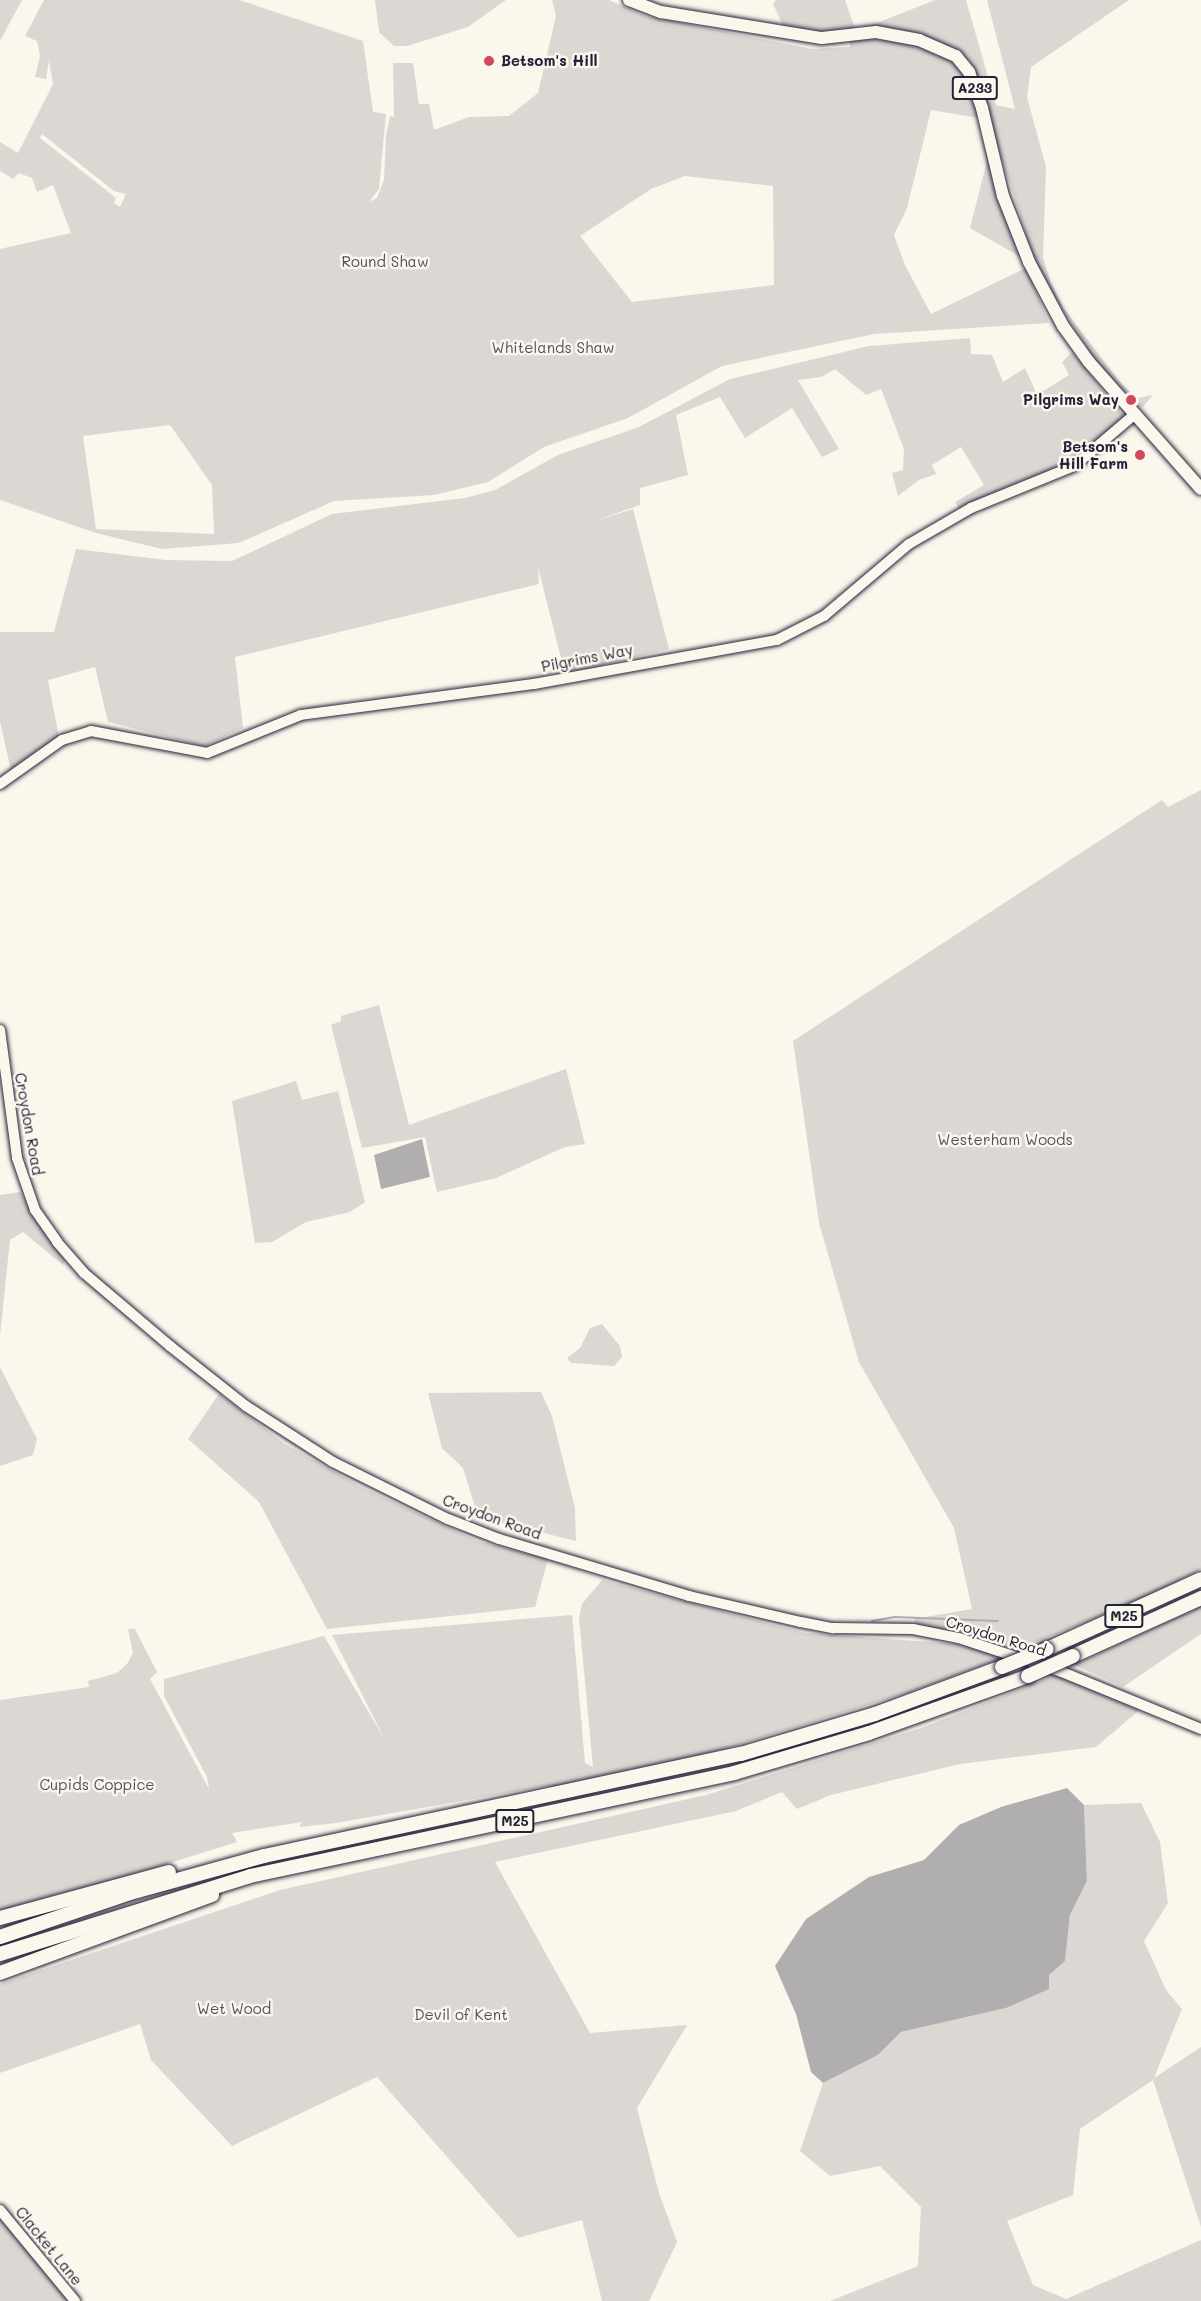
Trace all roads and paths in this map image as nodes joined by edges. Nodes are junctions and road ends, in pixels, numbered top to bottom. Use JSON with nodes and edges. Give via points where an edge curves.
{"nodes":[{"id":1,"x":629,"y":0,"type":"edge"},
{"id":2,"x":1136,"y":416,"type":"junction"},
{"id":3,"x":1201,"y":489,"type":"edge"},
{"id":4,"x":0,"y":784,"type":"edge"},
{"id":5,"x":0,"y":1030,"type":"edge"},
{"id":6,"x":1201,"y":1580,"type":"edge"},
{"id":7,"x":1201,"y":1598,"type":"edge"},
{"id":8,"x":1201,"y":1729,"type":"edge"},
{"id":9,"x":401,"y":1826,"type":"junction"},
{"id":10,"x":282,"y":1868,"type":"junction"},
{"id":11,"x":0,"y":1918,"type":"edge"},
{"id":12,"x":0,"y":1937,"type":"edge"},
{"id":13,"x":0,"y":1954,"type":"edge"},
{"id":14,"x":0,"y":1973,"type":"edge"},
{"id":15,"x":0,"y":2210,"type":"edge"},
{"id":16,"x":75,"y":2301,"type":"edge"}],
"edges":[{"from":1,"to":2,"type":"main road","number":"A233","via":[[661,12],[822,38],[876,33],[919,40],[956,56],[969,72],[982,108],[1003,196],[1032,268],[1063,326]]},
{"from":2,"to":3,"type":"main road","number":"A233"},
{"from":2,"to":4,"type":"main road","name":"Pilgrims Way","via":[[1074,466],[971,508],[909,544],[824,616],[777,640],[534,684],[301,715],[207,753],[91,731],[62,740]]},
{"from":5,"to":8,"type":"main road","name":"Croydon Road","via":[[19,1166],[35,1210],[57,1242],[84,1273],[204,1372],[333,1461],[448,1519],[500,1539],[689,1596],[801,1622],[833,1628],[913,1629],[959,1638],[1062,1672]]},
{"from":6,"to":9,"type":"highway","number":"M25","bridge":true,"via":[[1047,1649],[875,1714],[741,1754],[572,1794]]},
{"from":7,"to":10,"type":"highway","number":"M25","bridge":true,"via":[[1028,1676],[869,1733],[701,1782]]},
{"from":9,"to":11,"type":"highway","number":"M25","via":[[350,1828],[283,1842]]},
{"from":9,"to":12,"type":"highway","number":"M25","via":[[198,1873]]},
{"from":10,"to":13,"type":"highway","number":"M25","via":[[144,1905]]},
{"from":10,"to":14,"type":"highway","number":"M25"},
{"from":15,"to":16,"type":"main road","name":"Clacket Lane"}]}
